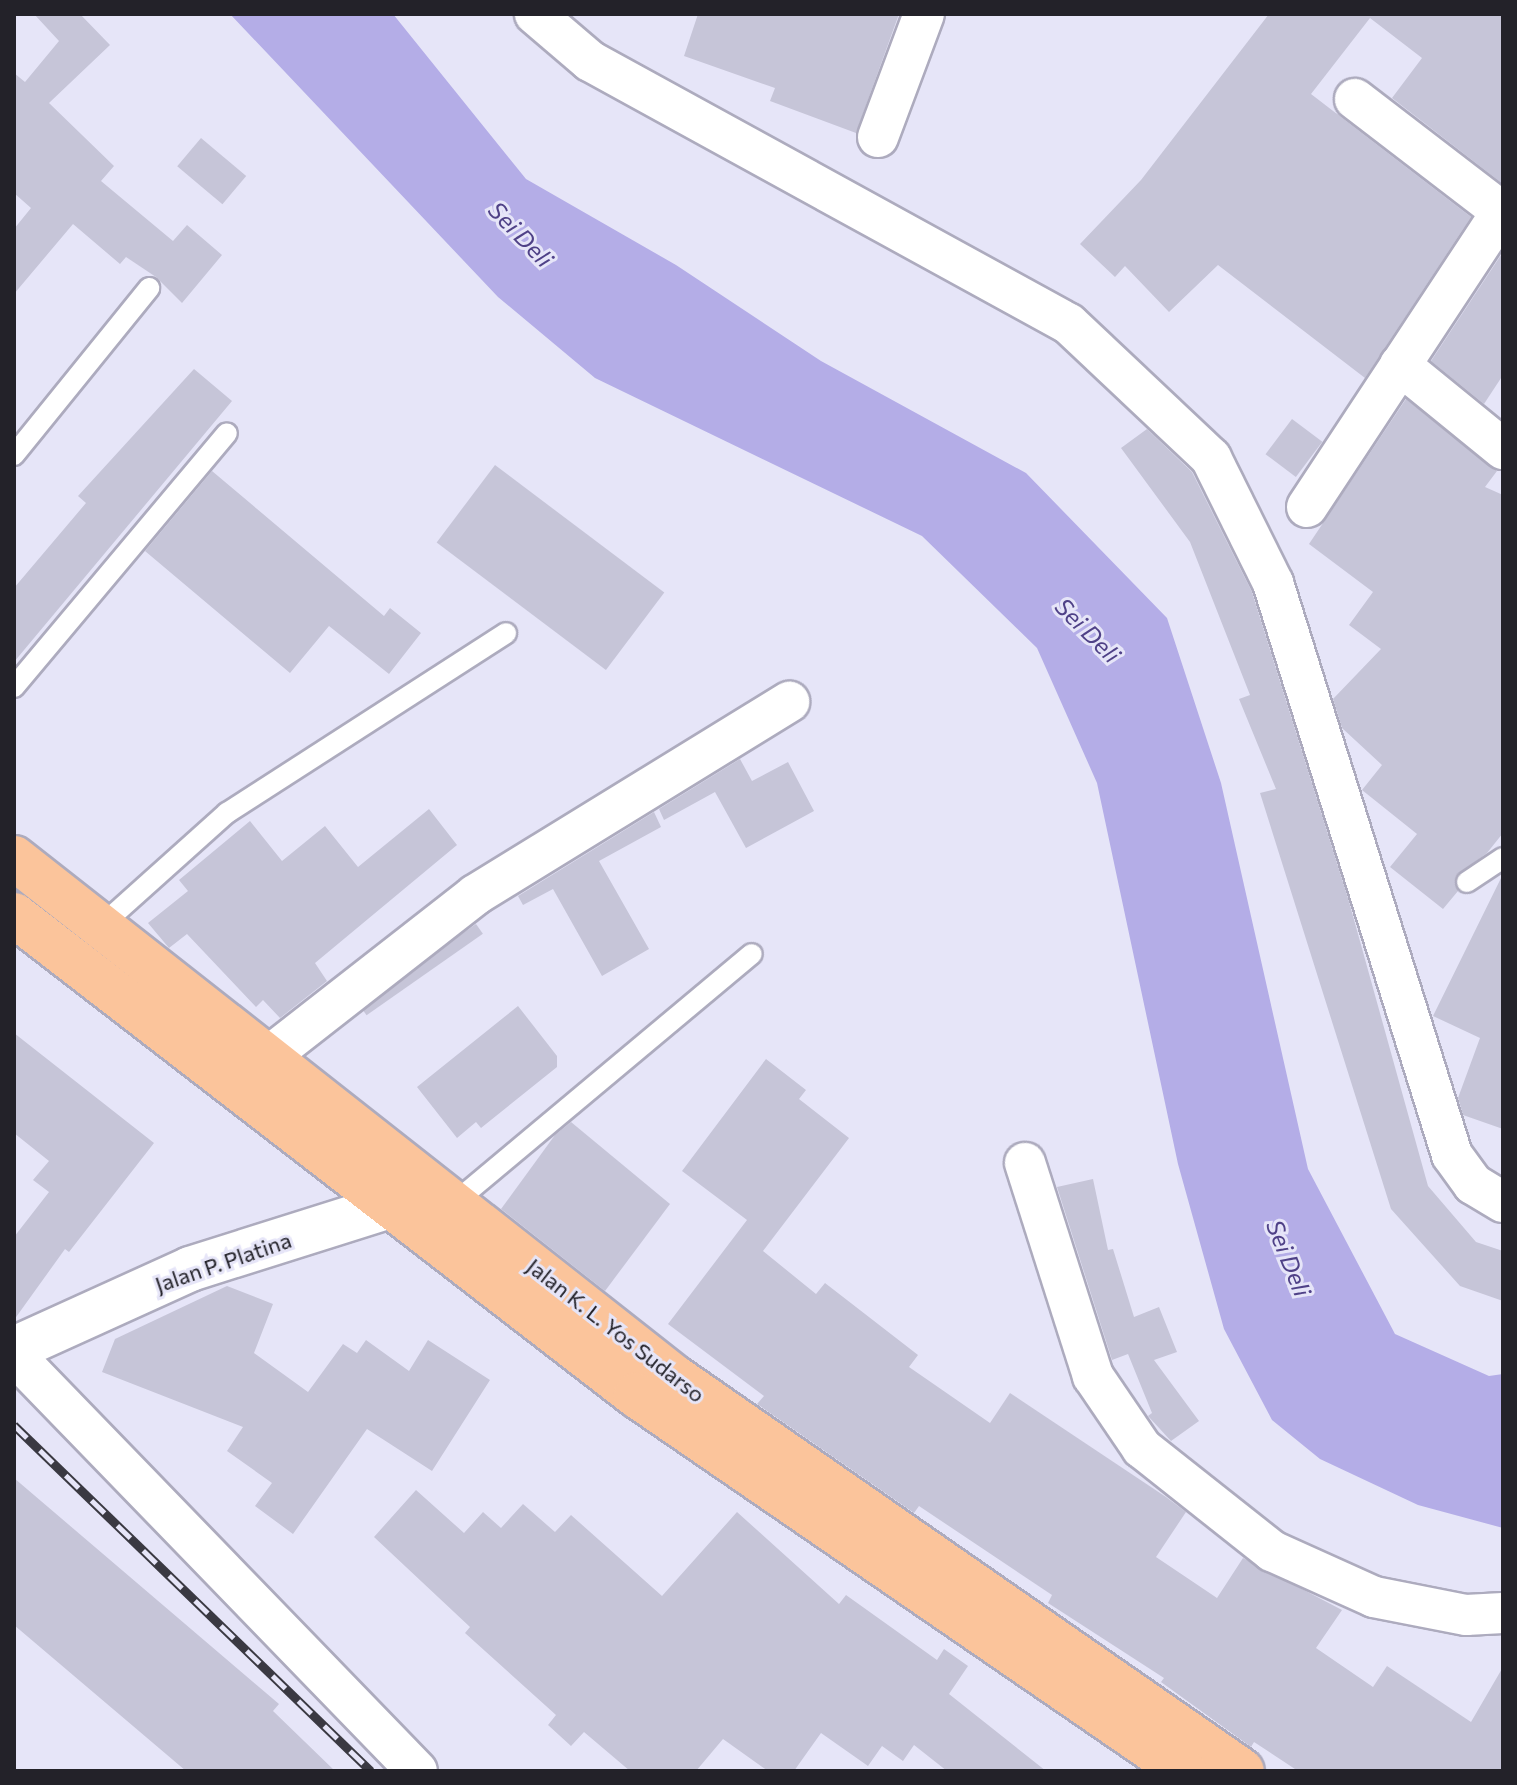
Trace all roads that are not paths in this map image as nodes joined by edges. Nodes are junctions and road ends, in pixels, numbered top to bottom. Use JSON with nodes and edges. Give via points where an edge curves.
{"nodes":[{"id":1,"x":535,"y":14,"type":"edge"},
{"id":2,"x":924,"y":14,"type":"edge"},
{"id":3,"x":1355,"y":99,"type":"dead end"},
{"id":4,"x":878,"y":137,"type":"dead end"},
{"id":5,"x":1502,"y":211,"type":"edge"},
{"id":6,"x":149,"y":288,"type":"dead end"},
{"id":7,"x":1400,"y":365,"type":"junction"},
{"id":8,"x":227,"y":433,"type":"dead end"},
{"id":9,"x":1503,"y":449,"type":"edge"},
{"id":10,"x":14,"y":455,"type":"edge"},
{"id":11,"x":1307,"y":507,"type":"dead end"},
{"id":12,"x":506,"y":633,"type":"dead end"},
{"id":13,"x":14,"y":687,"type":"edge"},
{"id":14,"x":789,"y":702,"type":"dead end"},
{"id":15,"x":14,"y":858,"type":"edge"},
{"id":16,"x":1503,"y":858,"type":"edge"},
{"id":17,"x":1467,"y":882,"type":"dead end"},
{"id":18,"x":14,"y":915,"type":"edge"},
{"id":19,"x":102,"y":925,"type":"junction"},
{"id":20,"x":752,"y":954,"type":"dead end"},
{"id":21,"x":268,"y":1057,"type":"junction"},
{"id":22,"x":1025,"y":1163,"type":"dead end"},
{"id":23,"x":446,"y":1197,"type":"junction"},
{"id":24,"x":1503,"y":1202,"type":"edge"},
{"id":25,"x":391,"y":1208,"type":"junction"},
{"id":26,"x":14,"y":1352,"type":"edge"},
{"id":27,"x":1503,"y":1613,"type":"edge"},
{"id":28,"x":417,"y":1771,"type":"edge"},
{"id":29,"x":1184,"y":1771,"type":"edge"},
{"id":30,"x":1242,"y":1771,"type":"edge"}],
"edges":[{"from":1,"to":24,"type":"street","via":[[590,61],[1069,324],[1211,458],[1273,583],[1452,1155],[1473,1184]]},
{"from":2,"to":4,"type":"street"},
{"from":3,"to":5,"type":"street"},
{"from":5,"to":7,"type":"street"},
{"from":6,"to":10,"type":"lane"},
{"from":7,"to":9,"type":"street"},
{"from":7,"to":11,"type":"street"},
{"from":8,"to":13,"type":"lane"},
{"from":12,"to":19,"type":"lane","via":[[227,813]]},
{"from":14,"to":21,"type":"street","via":[[475,895]]},
{"from":15,"to":19,"type":"highway","name":"Jalan K. L. Yos Sudarso"},
{"from":16,"to":17,"type":"lane"},
{"from":18,"to":25,"type":"highway","name":"Jalan K. L. Yos Sudarso"},
{"from":19,"to":21,"type":"highway","name":"Jalan K. L. Yos Sudarso"},
{"from":20,"to":23,"type":"lane"},
{"from":21,"to":23,"type":"highway","name":"Jalan K. L. Yos Sudarso"},
{"from":22,"to":27,"type":"street","via":[[1093,1376],[1142,1448],[1272,1551],[1374,1597],[1466,1615]]},
{"from":23,"to":25,"type":"street","name":"Jalan P. Platina"},
{"from":23,"to":30,"type":"highway","name":"Jalan K. L. Yos Sudarso","via":[[674,1377]]},
{"from":25,"to":26,"type":"street","name":"Jalan P. Platina","via":[[190,1269]]},
{"from":25,"to":29,"type":"highway","name":"Jalan K. L. Yos Sudarso","via":[[636,1395]]},
{"from":26,"to":28,"type":"street"}]}
